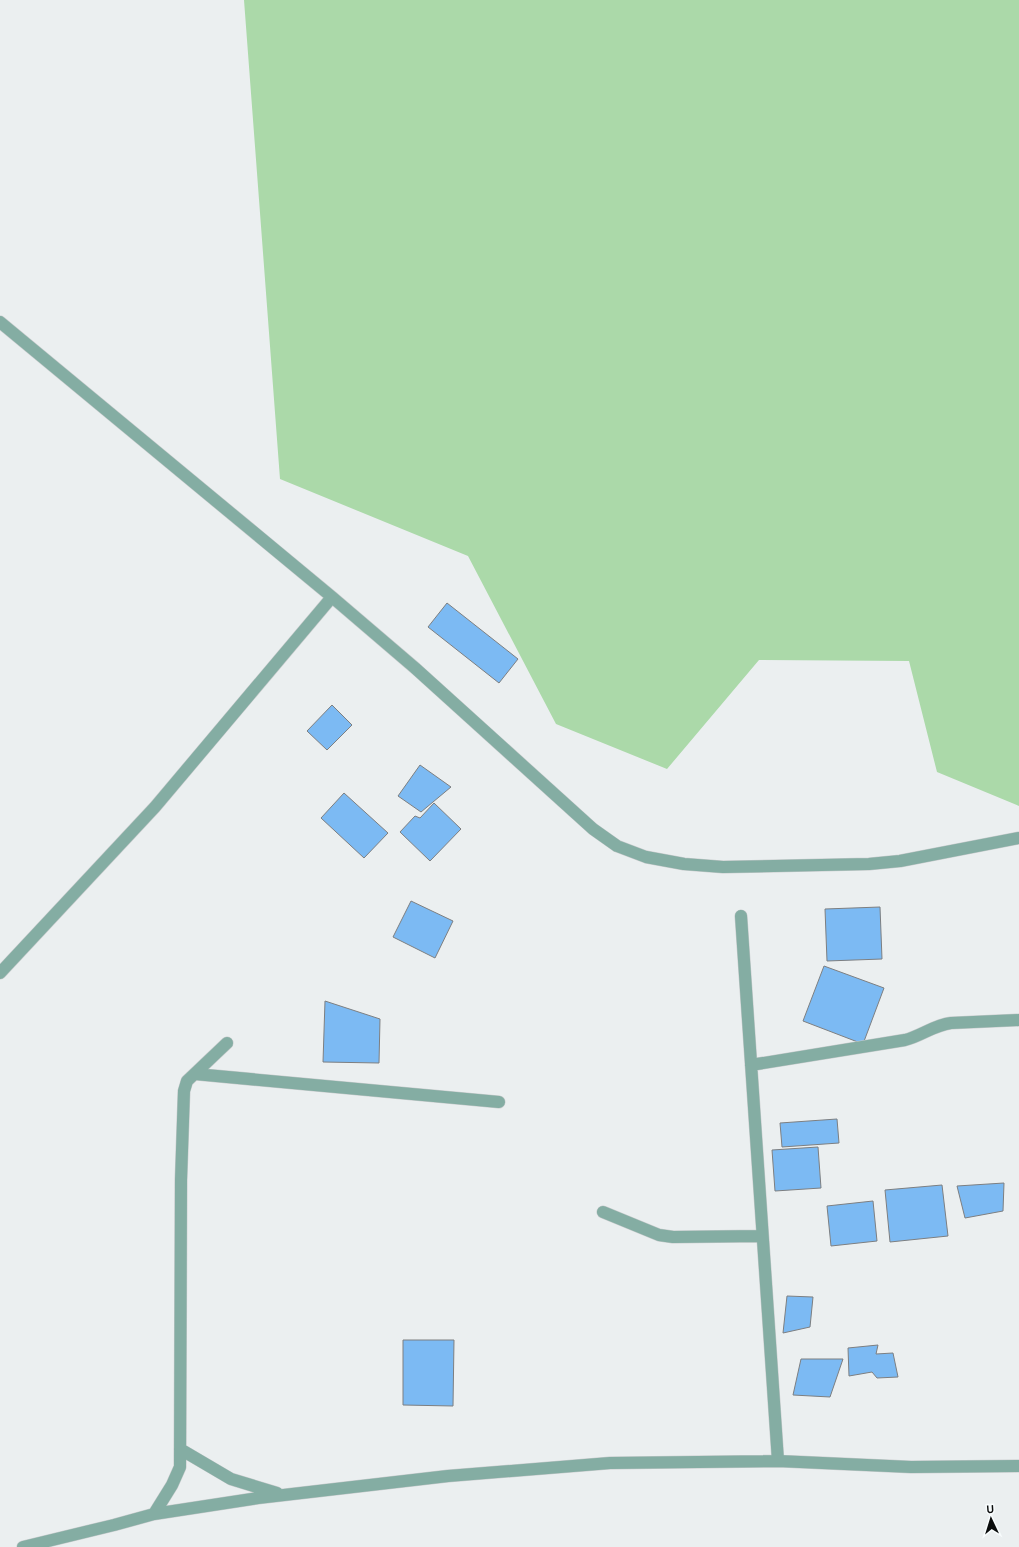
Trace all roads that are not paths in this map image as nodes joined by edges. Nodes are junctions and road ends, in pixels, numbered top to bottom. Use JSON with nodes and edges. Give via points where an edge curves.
{"nodes":[{"id":1,"x":0,"y":322,"type":"edge"},
{"id":2,"x":332,"y":597,"type":"junction"},
{"id":3,"x":1019,"y":838,"type":"edge"},
{"id":4,"x":741,"y":916,"type":"dead end"},
{"id":5,"x":0,"y":973,"type":"edge"},
{"id":6,"x":1019,"y":1020,"type":"edge"},
{"id":7,"x":227,"y":1043,"type":"dead end"},
{"id":8,"x":751,"y":1065,"type":"junction"},
{"id":9,"x":195,"y":1074,"type":"junction"},
{"id":10,"x":499,"y":1102,"type":"dead end"},
{"id":11,"x":603,"y":1212,"type":"dead end"},
{"id":12,"x":762,"y":1236,"type":"junction"},
{"id":13,"x":180,"y":1449,"type":"junction"},
{"id":14,"x":778,"y":1461,"type":"junction"},
{"id":15,"x":1019,"y":1466,"type":"edge"},
{"id":16,"x":282,"y":1495,"type":"junction"},
{"id":17,"x":154,"y":1514,"type":"junction"},
{"id":18,"x":23,"y":1547,"type":"edge"}],
"edges":[{"from":1,"to":2,"type":"street"},
{"from":2,"to":3,"type":"street","via":[[415,668],[593,829],[617,846],[646,857],[723,868],[869,864],[907,860]]},
{"from":2,"to":5,"type":"street","via":[[155,807]]},
{"from":4,"to":8,"type":"street"},
{"from":6,"to":8,"type":"street","via":[[946,1023],[905,1040]]},
{"from":7,"to":9,"type":"street"},
{"from":8,"to":12,"type":"street"},
{"from":9,"to":10,"type":"street"},
{"from":9,"to":13,"type":"street","via":[[187,1081],[183,1099]]},
{"from":11,"to":12,"type":"street","via":[[659,1235]]},
{"from":12,"to":14,"type":"street"},
{"from":13,"to":16,"type":"street","via":[[231,1479]]},
{"from":13,"to":17,"type":"street","via":[[179,1470]]},
{"from":14,"to":15,"type":"street","via":[[911,1467]]},
{"from":14,"to":16,"type":"street","via":[[610,1463],[448,1476]]},
{"from":16,"to":17,"type":"street"},
{"from":17,"to":18,"type":"street"}]}
